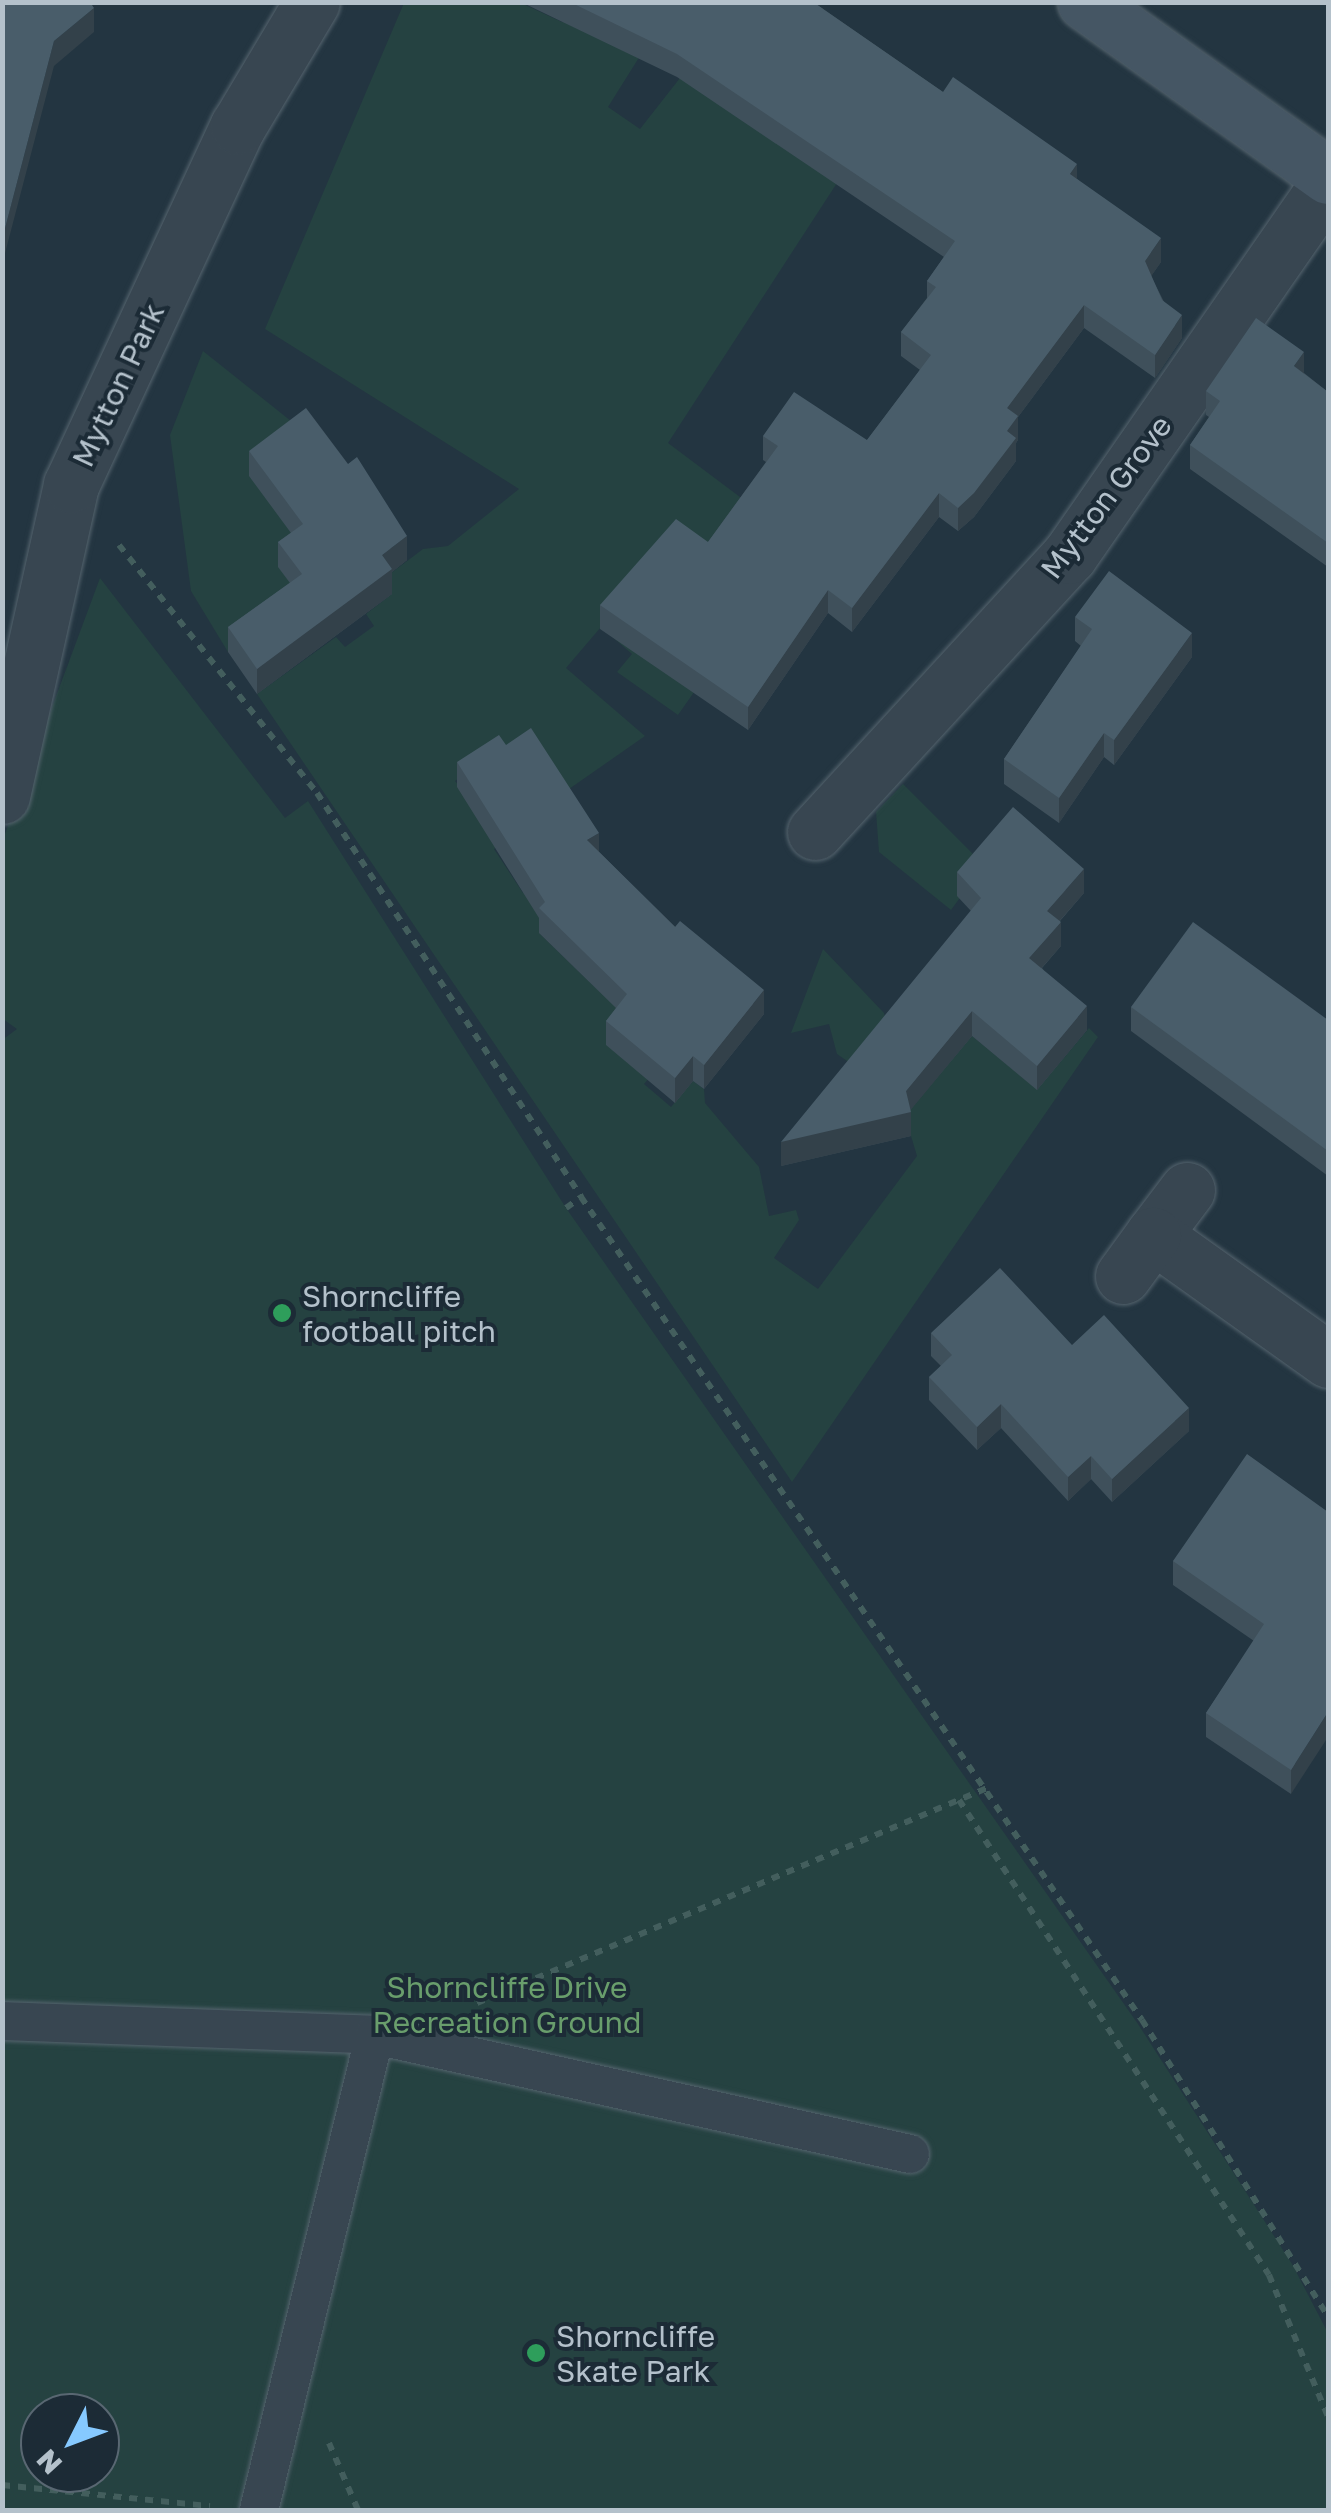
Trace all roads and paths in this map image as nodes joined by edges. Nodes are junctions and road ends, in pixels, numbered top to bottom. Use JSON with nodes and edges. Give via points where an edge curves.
{"nodes":[{"id":1,"x":312,"y":2,"type":"edge"},
{"id":2,"x":1084,"y":2,"type":"edge"},
{"id":3,"x":1328,"y":176,"type":"edge"},
{"id":4,"x":1328,"y":184,"type":"edge"},
{"id":5,"x":71,"y":485,"type":"junction"},
{"id":6,"x":2,"y":796,"type":"edge"},
{"id":7,"x":815,"y":832,"type":"dead end"},
{"id":8,"x":1187,"y":1190,"type":"dead end"},
{"id":9,"x":581,"y":1197,"type":"junction"},
{"id":10,"x":566,"y":1208,"type":"dead end"},
{"id":11,"x":1328,"y":1360,"type":"edge"},
{"id":12,"x":987,"y":1788,"type":"junction"},
{"id":13,"x":959,"y":1800,"type":"junction"},
{"id":14,"x":2,"y":2021,"type":"edge"},
{"id":15,"x":383,"y":2037,"type":"junction"},
{"id":16,"x":910,"y":2154,"type":"dead end"},
{"id":17,"x":1328,"y":2316,"type":"edge"},
{"id":18,"x":1328,"y":2417,"type":"edge"},
{"id":19,"x":2,"y":2485,"type":"edge"},
{"id":20,"x":218,"y":2506,"type":"dead end"},
{"id":21,"x":259,"y":2510,"type":"edge"}],
"edges":[{"from":1,"to":5,"type":"street","name":"Mytton Park","via":[[238,126]]},
{"from":2,"to":3,"type":"main road"},
{"from":4,"to":7,"type":"street","name":"Mytton Grove","via":[[1069,556]]},
{"from":5,"to":6,"type":"street","name":"Mytton Park"},
{"from":5,"to":9,"type":"path","via":[[318,793]]},
{"from":8,"to":11,"type":"street","via":[[1138,1256]]},
{"from":9,"to":10,"type":"path"},
{"from":9,"to":12,"type":"path"},
{"from":12,"to":13,"type":"path"},
{"from":12,"to":17,"type":"path","via":[[1288,2244]]},
{"from":13,"to":15,"type":"path"},
{"from":13,"to":18,"type":"path","via":[[1268,2275]]},
{"from":14,"to":15,"type":"lane"},
{"from":15,"to":16,"type":"lane"},
{"from":15,"to":21,"type":"lane"},
{"from":19,"to":20,"type":"path"}]}
